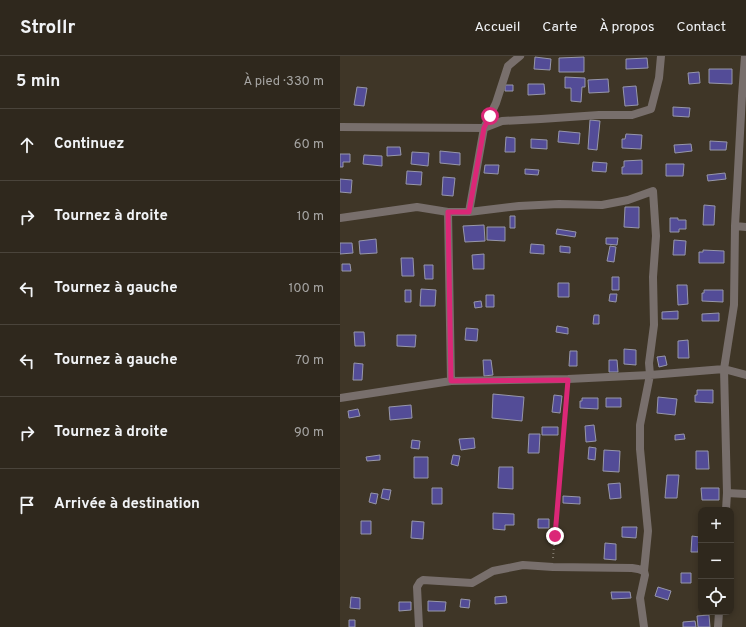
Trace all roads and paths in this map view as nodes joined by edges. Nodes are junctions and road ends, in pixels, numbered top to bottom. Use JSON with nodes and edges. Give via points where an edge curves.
{"nodes":[{"id":1,"x":520,"y":56,"type":"edge"},
{"id":2,"x":661,"y":56,"type":"edge"},
{"id":3,"x":745,"y":56,"type":"edge"},
{"id":4,"x":744,"y":97,"type":"edge"},
{"id":5,"x":340,"y":127,"type":"edge"},
{"id":6,"x":484,"y":128,"type":"junction"},
{"id":7,"x":448,"y":212,"type":"junction"},
{"id":8,"x":469,"y":212,"type":"junction"},
{"id":9,"x":340,"y":218,"type":"edge"},
{"id":10,"x":735,"y":226,"type":"junction"},
{"id":11,"x":746,"y":227,"type":"edge"},
{"id":12,"x":724,"y":370,"type":"junction"},
{"id":13,"x":650,"y":375,"type":"junction"},
{"id":14,"x":746,"y":375,"type":"edge"},
{"id":15,"x":568,"y":380,"type":"junction"},
{"id":16,"x":451,"y":381,"type":"junction"},
{"id":17,"x":340,"y":398,"type":"edge"},
{"id":18,"x":727,"y":493,"type":"junction"},
{"id":19,"x":746,"y":494,"type":"edge"},
{"id":20,"x":726,"y":507,"type":"edge"},
{"id":21,"x":553,"y":567,"type":"junction"},
{"id":22,"x":644,"y":571,"type":"junction"},
{"id":23,"x":719,"y":615,"type":"edge"},
{"id":24,"x":419,"y":627,"type":"edge"},
{"id":25,"x":644,"y":627,"type":"edge"},
{"id":26,"x":718,"y":627,"type":"edge"}],
"edges":[{"from":1,"to":6,"type":"street","via":[[508,66],[496,103]]},
{"from":2,"to":6,"type":"street","via":[[659,78],[650,110],[632,115],[599,114],[502,121]]},
{"from":3,"to":4,"type":"street"},
{"from":4,"to":10,"type":"street"},
{"from":5,"to":6,"type":"street"},
{"from":6,"to":8,"type":"street"},
{"from":7,"to":8,"type":"street"},
{"from":7,"to":9,"type":"street","via":[[417,207]]},
{"from":7,"to":16,"type":"street"},
{"from":8,"to":13,"type":"street","via":[[519,206],[602,205],[628,200],[653,191],[656,236]]},
{"from":10,"to":11,"type":"street"},
{"from":10,"to":12,"type":"street","via":[[734,304]]},
{"from":12,"to":13,"type":"street"},
{"from":12,"to":14,"type":"street"},
{"from":12,"to":18,"type":"street"},
{"from":13,"to":15,"type":"street"},
{"from":13,"to":22,"type":"street","via":[[640,425],[648,531]]},
{"from":15,"to":16,"type":"street"},
{"from":15,"to":21,"type":"path"},
{"from":16,"to":17,"type":"street"},
{"from":18,"to":19,"type":"street"},
{"from":18,"to":20,"type":"street"},
{"from":21,"to":22,"type":"street","via":[[632,568]]},
{"from":21,"to":24,"type":"street","via":[[523,566],[493,571],[472,583],[423,580],[417,586]]},
{"from":22,"to":25,"type":"street","via":[[640,598]]},
{"from":23,"to":26,"type":"street"}]}
